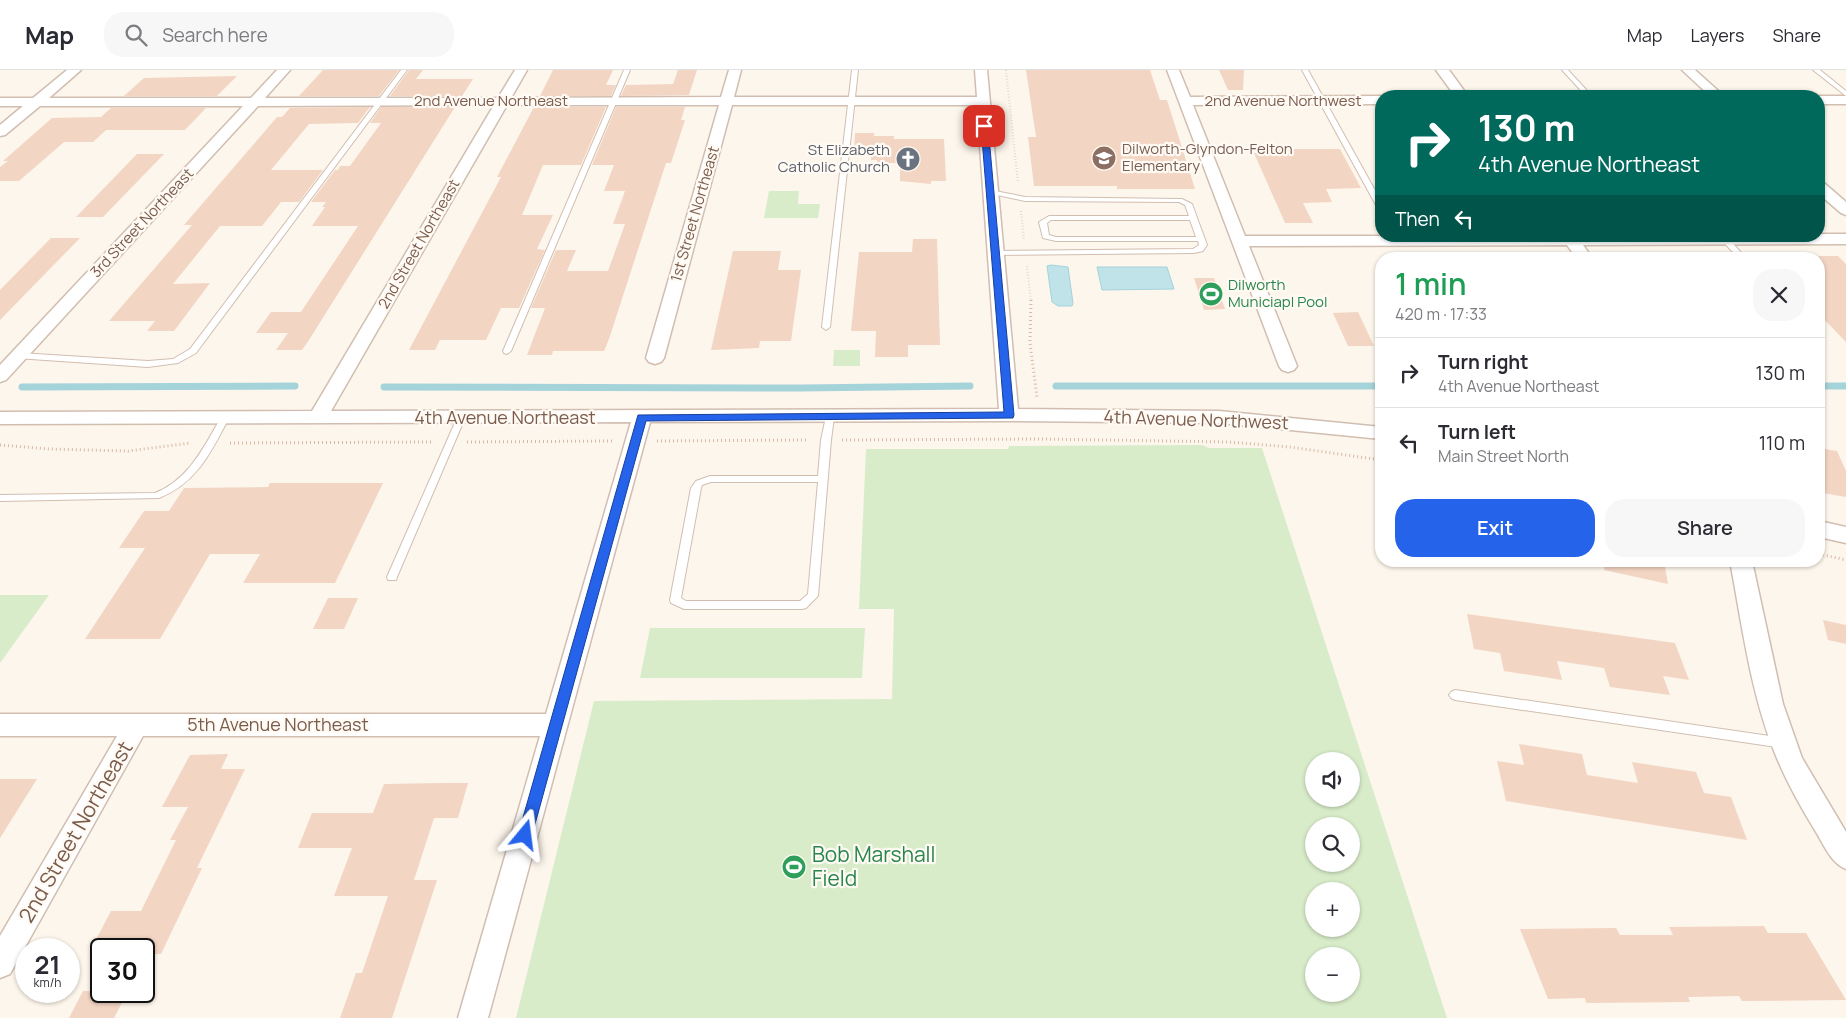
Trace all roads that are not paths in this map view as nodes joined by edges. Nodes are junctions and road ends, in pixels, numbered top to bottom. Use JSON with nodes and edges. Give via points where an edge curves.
{"nodes":[{"id":1,"x":75,"y":70,"type":"edge"},
{"id":2,"x":284,"y":70,"type":"edge"},
{"id":3,"x":404,"y":70,"type":"edge"},
{"id":4,"x":521,"y":70,"type":"edge"},
{"id":5,"x":627,"y":70,"type":"edge"},
{"id":6,"x":735,"y":70,"type":"edge"},
{"id":7,"x":855,"y":70,"type":"edge"},
{"id":8,"x":980,"y":70,"type":"edge"},
{"id":9,"x":1173,"y":70,"type":"edge"},
{"id":10,"x":1305,"y":70,"type":"edge"},
{"id":11,"x":1442,"y":70,"type":"edge"},
{"id":12,"x":1565,"y":70,"type":"edge"},
{"id":13,"x":1688,"y":70,"type":"edge"},
{"id":14,"x":1816,"y":70,"type":"edge"},
{"id":15,"x":1457,"y":90,"type":"edge"},
{"id":16,"x":1583,"y":90,"type":"edge"},
{"id":17,"x":1710,"y":90,"type":"edge"},
{"id":18,"x":1846,"y":94,"type":"edge"},
{"id":19,"x":1375,"y":100,"type":"edge"},
{"id":20,"x":1825,"y":100,"type":"edge"},
{"id":21,"x":1846,"y":100,"type":"edge"},
{"id":22,"x":381,"y":101,"type":"junction"},
{"id":23,"x":502,"y":101,"type":"junction"},
{"id":24,"x":614,"y":101,"type":"junction"},
{"id":25,"x":727,"y":101,"type":"junction"},
{"id":26,"x":850,"y":101,"type":"junction"},
{"id":27,"x":982,"y":101,"type":"junction"},
{"id":28,"x":1184,"y":101,"type":"junction"},
{"id":29,"x":1323,"y":101,"type":"junction"},
{"id":30,"x":0,"y":102,"type":"edge"},
{"id":31,"x":37,"y":102,"type":"junction"},
{"id":32,"x":255,"y":102,"type":"junction"},
{"id":33,"x":0,"y":132,"type":"edge"},
{"id":34,"x":1825,"y":191,"type":"edge"},
{"id":35,"x":990,"y":192,"type":"junction"},
{"id":36,"x":1375,"y":197,"type":"edge"},
{"id":37,"x":1846,"y":210,"type":"edge"},
{"id":38,"x":1193,"y":218,"type":"junction"},
{"id":39,"x":1375,"y":238,"type":"edge"},
{"id":40,"x":1201,"y":239,"type":"junction"},
{"id":41,"x":1825,"y":239,"type":"edge"},
{"id":42,"x":1846,"y":239,"type":"edge"},
{"id":43,"x":1241,"y":241,"type":"junction"},
{"id":44,"x":1727,"y":242,"type":"edge"},
{"id":45,"x":1736,"y":252,"type":"edge"},
{"id":46,"x":995,"y":253,"type":"junction"},
{"id":47,"x":826,"y":327,"type":"dead end"},
{"id":48,"x":507,"y":351,"type":"dead end"},
{"id":49,"x":19,"y":356,"type":"junction"},
{"id":50,"x":655,"y":358,"type":"dead end"},
{"id":51,"x":1288,"y":366,"type":"dead end"},
{"id":52,"x":0,"y":376,"type":"edge"},
{"id":53,"x":1009,"y":415,"type":"junction"},
{"id":54,"x":830,"y":417,"type":"junction"},
{"id":55,"x":0,"y":418,"type":"edge"},
{"id":56,"x":225,"y":418,"type":"junction"},
{"id":57,"x":317,"y":418,"type":"junction"},
{"id":58,"x":461,"y":418,"type":"junction"},
{"id":59,"x":642,"y":418,"type":"junction"},
{"id":60,"x":1375,"y":433,"type":"edge"},
{"id":61,"x":823,"y":480,"type":"junction"},
{"id":62,"x":0,"y":498,"type":"edge"},
{"id":63,"x":1825,"y":530,"type":"edge"},
{"id":64,"x":1846,"y":535,"type":"edge"},
{"id":65,"x":1742,"y":567,"type":"edge"},
{"id":66,"x":392,"y":577,"type":"dead end"},
{"id":67,"x":1455,"y":695,"type":"dead end"},
{"id":68,"x":0,"y":725,"type":"edge"},
{"id":69,"x":136,"y":725,"type":"junction"},
{"id":70,"x":556,"y":725,"type":"junction"},
{"id":71,"x":1784,"y":743,"type":"junction"},
{"id":72,"x":1846,"y":856,"type":"edge"},
{"id":73,"x":0,"y":964,"type":"edge"},
{"id":74,"x":473,"y":1018,"type":"edge"}],
"edges":[{"from":1,"to":31,"type":"street"},
{"from":2,"to":32,"type":"street","name":"3rd Street Northeast"},
{"from":3,"to":22,"type":"lane"},
{"from":4,"to":23,"type":"street","name":"2nd Street Northeast"},
{"from":5,"to":24,"type":"lane"},
{"from":6,"to":25,"type":"street","name":"1st Street Northeast"},
{"from":7,"to":26,"type":"lane"},
{"from":8,"to":27,"type":"street"},
{"from":9,"to":28,"type":"street"},
{"from":10,"to":29,"type":"lane"},
{"from":11,"to":15,"type":"street"},
{"from":12,"to":16,"type":"lane"},
{"from":13,"to":17,"type":"street"},
{"from":14,"to":18,"type":"lane"},
{"from":19,"to":29,"type":"street","name":"2nd Avenue Northwest"},
{"from":20,"to":21,"type":"street"},
{"from":22,"to":23,"type":"street","name":"2nd Avenue Northeast"},
{"from":22,"to":32,"type":"street","name":"2nd Avenue Northeast"},
{"from":22,"to":49,"type":"lane","via":[[187,356],[148,364]]},
{"from":23,"to":24,"type":"street","name":"2nd Avenue Northeast"},
{"from":23,"to":57,"type":"street","name":"2nd Street Northeast"},
{"from":24,"to":25,"type":"street","name":"2nd Avenue Northeast"},
{"from":24,"to":48,"type":"lane"},
{"from":25,"to":26,"type":"street","name":"2nd Avenue Northeast"},
{"from":25,"to":50,"type":"street","name":"1st Street Northeast"},
{"from":26,"to":27,"type":"street","name":"2nd Avenue Northeast"},
{"from":26,"to":47,"type":"lane"},
{"from":27,"to":35,"type":"street"},
{"from":28,"to":29,"type":"street","name":"2nd Avenue Northwest"},
{"from":28,"to":43,"type":"street"},
{"from":29,"to":36,"type":"lane"},
{"from":30,"to":31,"type":"street","name":"2nd Avenue Northeast"},
{"from":31,"to":32,"type":"street","name":"2nd Avenue Northeast"},
{"from":31,"to":33,"type":"street"},
{"from":32,"to":49,"type":"street","name":"3rd Street Northeast"},
{"from":34,"to":37,"type":"street"},
{"from":35,"to":38,"type":"lane","via":[[1025,199],[1180,200],[1188,204]]},
{"from":35,"to":46,"type":"street"},
{"from":38,"to":40,"type":"lane"},
{"from":38,"to":40,"type":"lane","via":[[1050,218],[1043,222],[1046,236],[1056,239]]},
{"from":39,"to":43,"type":"street"},
{"from":40,"to":46,"type":"lane","via":[[1203,244],[1194,251]]},
{"from":41,"to":42,"type":"street"},
{"from":43,"to":51,"type":"street"},
{"from":44,"to":45,"type":"lane"},
{"from":46,"to":53,"type":"street"},
{"from":49,"to":52,"type":"street","name":"3rd Street Northeast"},
{"from":53,"to":54,"type":"street","name":"4th Avenue Northeast"},
{"from":53,"to":60,"type":"street","name":"4th Avenue Northwest","via":[[1219,417]]},
{"from":54,"to":59,"type":"street","name":"4th Avenue Northeast"},
{"from":54,"to":61,"type":"lane"},
{"from":55,"to":56,"type":"street","name":"4th Avenue Northeast"},
{"from":56,"to":57,"type":"street","name":"4th Avenue Northeast"},
{"from":56,"to":62,"type":"lane","via":[[188,477],[169,492],[156,496]]},
{"from":57,"to":58,"type":"street","name":"4th Avenue Northeast"},
{"from":58,"to":59,"type":"street","name":"4th Avenue Northeast"},
{"from":58,"to":66,"type":"lane"},
{"from":59,"to":70,"type":"street"},
{"from":61,"to":61,"type":"lane","via":[[813,596],[808,601],[802,604],[684,605],[675,600],[699,483],[710,479]]},
{"from":63,"to":64,"type":"street"},
{"from":65,"to":71,"type":"street","via":[[1770,698]]},
{"from":67,"to":71,"type":"lane"},
{"from":68,"to":69,"type":"street","name":"5th Avenue Northeast"},
{"from":69,"to":70,"type":"street","name":"5th Avenue Northeast"},
{"from":69,"to":73,"type":"street","name":"2nd Street Northeast"},
{"from":70,"to":74,"type":"street"},
{"from":71,"to":72,"type":"street","via":[[1816,810]]}]}
